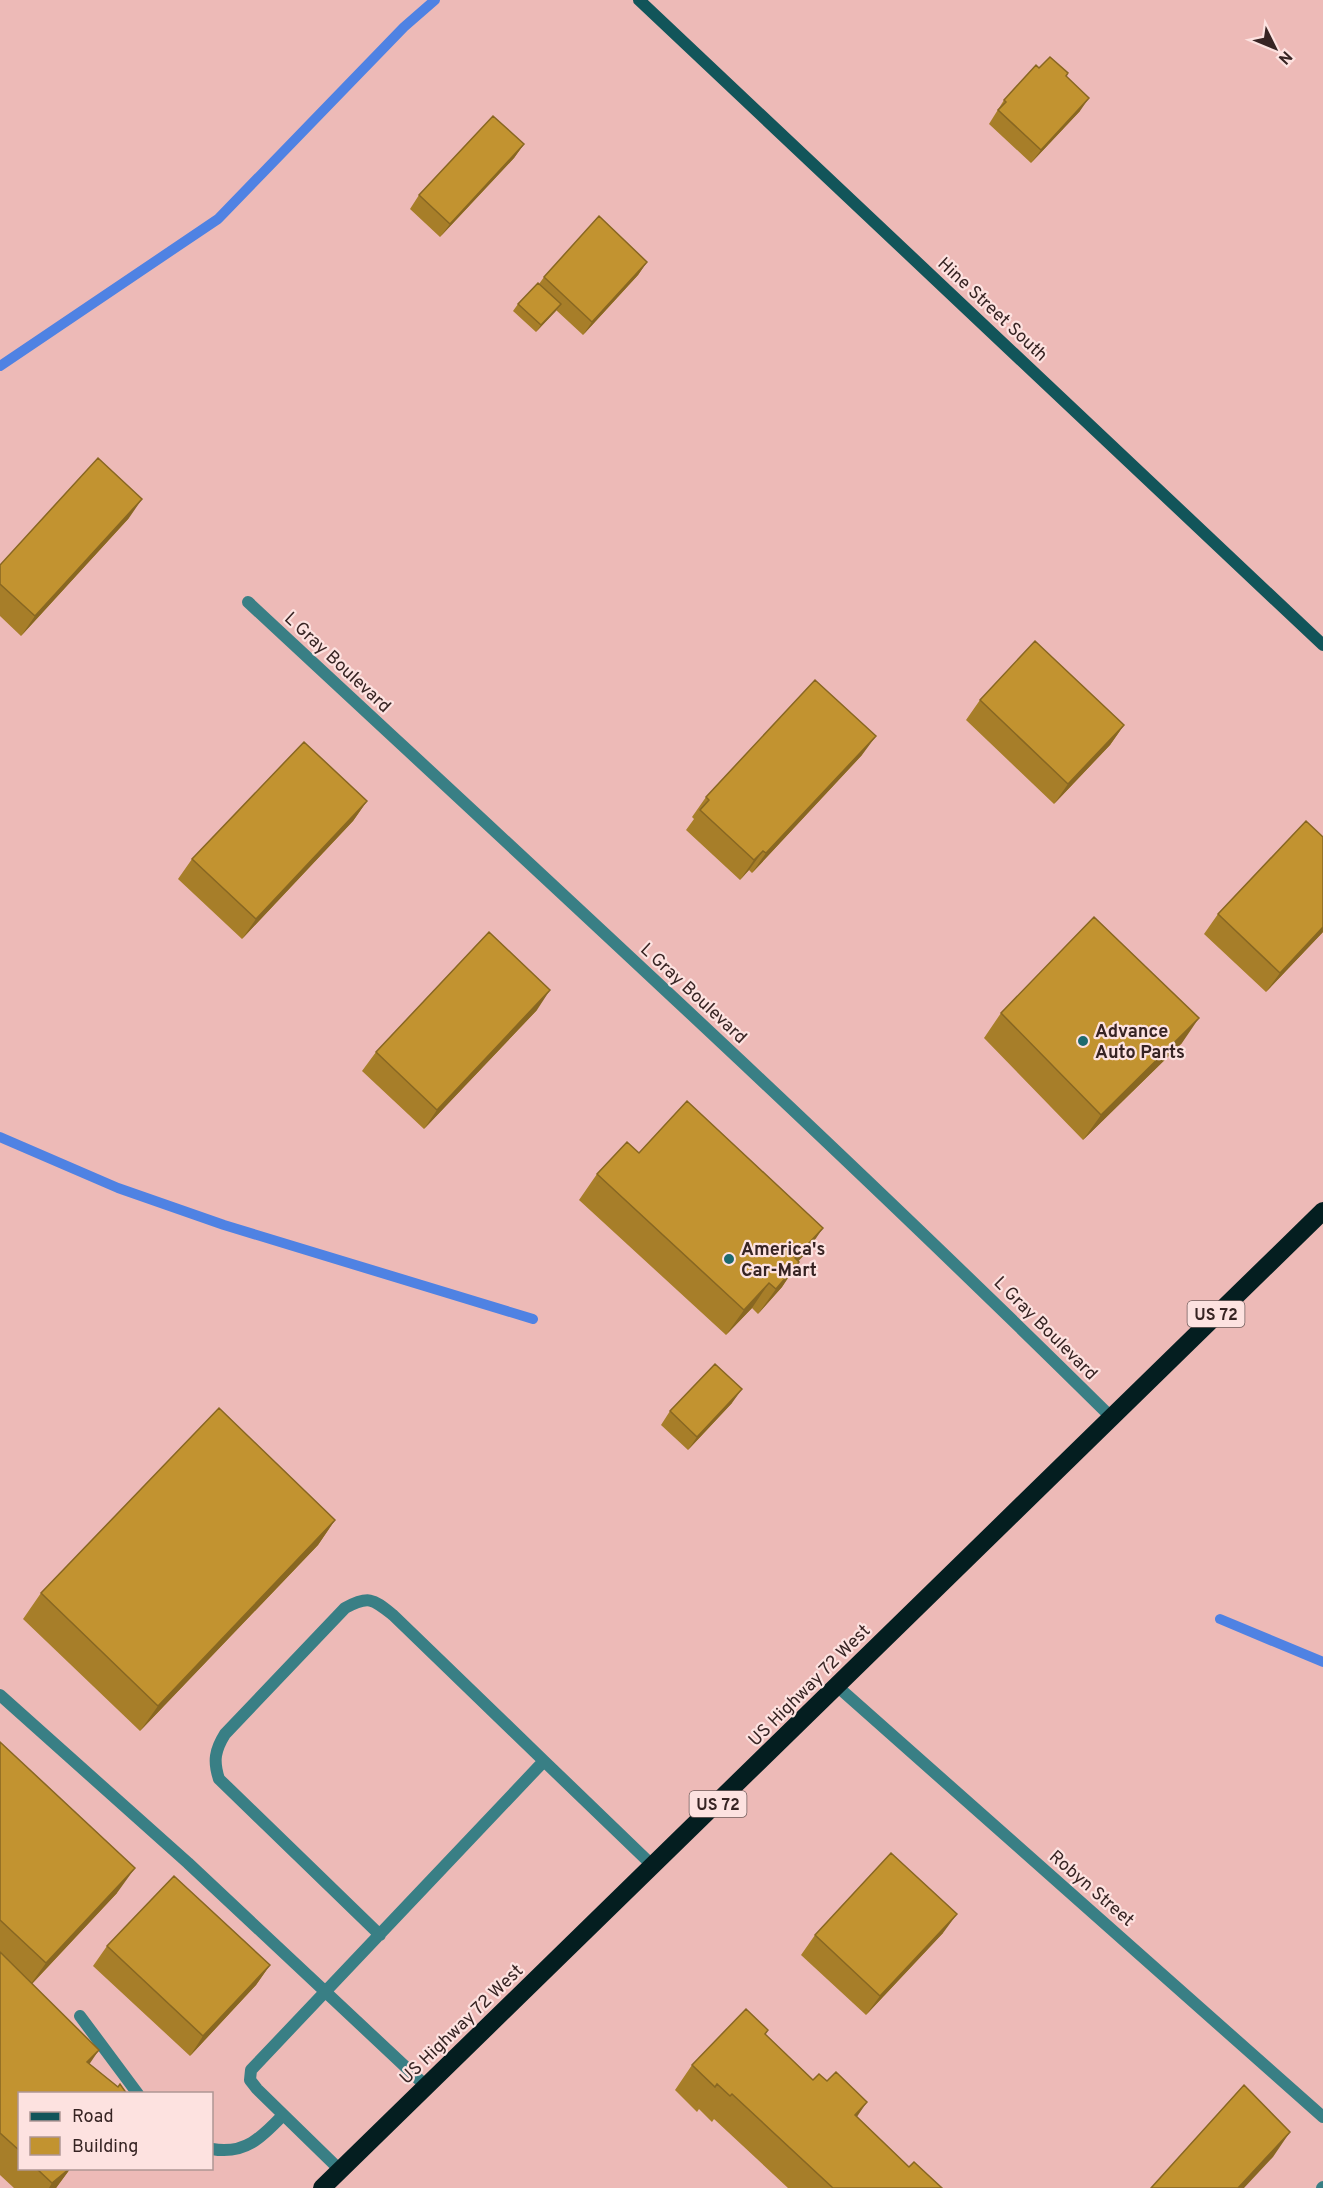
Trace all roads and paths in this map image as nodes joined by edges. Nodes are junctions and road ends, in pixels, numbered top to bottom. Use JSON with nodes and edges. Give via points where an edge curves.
{"nodes":[{"id":1,"x":640,"y":0,"type":"edge"},
{"id":2,"x":248,"y":602,"type":"dead end"},
{"id":3,"x":1323,"y":645,"type":"edge"},
{"id":4,"x":1323,"y":1211,"type":"edge"},
{"id":5,"x":1110,"y":1416,"type":"junction"},
{"id":6,"x":838,"y":1687,"type":"junction"},
{"id":7,"x":0,"y":1695,"type":"edge"},
{"id":8,"x":544,"y":1761,"type":"junction"},
{"id":9,"x":653,"y":1866,"type":"junction"},
{"id":10,"x":380,"y":1935,"type":"junction"},
{"id":11,"x":325,"y":1992,"type":"junction"},
{"id":12,"x":80,"y":2016,"type":"dead end"},
{"id":13,"x":427,"y":2087,"type":"junction"},
{"id":14,"x":137,"y":2092,"type":"edge"},
{"id":15,"x":283,"y":2115,"type":"junction"},
{"id":16,"x":1323,"y":2116,"type":"edge"},
{"id":17,"x":213,"y":2149,"type":"edge"},
{"id":18,"x":340,"y":2170,"type":"junction"},
{"id":19,"x":322,"y":2188,"type":"edge"}],
"edges":[{"from":1,"to":3,"type":"street","name":"Hine Street South"},
{"from":2,"to":5,"type":"street","name":"L Gray Boulevard","via":[[809,1126]]},
{"from":4,"to":5,"type":"highway","name":"US Highway 72 West","number":"US 72"},
{"from":5,"to":6,"type":"highway","name":"US Highway 72 West","number":"US 72"},
{"from":6,"to":9,"type":"highway","name":"US Highway 72 West","number":"US 72"},
{"from":6,"to":16,"type":"street","name":"Robyn Street"},
{"from":7,"to":11,"type":"street"},
{"from":8,"to":9,"type":"street"},
{"from":8,"to":10,"type":"street"},
{"from":8,"to":10,"type":"street","via":[[374,1600],[360,1600],[345,1608],[225,1734],[216,1748],[214,1765],[219,1779]]},
{"from":9,"to":13,"type":"highway","name":"US Highway 72 West","number":"US 72"},
{"from":10,"to":11,"type":"street"},
{"from":11,"to":13,"type":"street"},
{"from":11,"to":15,"type":"street","via":[[251,2070],[250,2080],[257,2090]]},
{"from":12,"to":14,"type":"street"},
{"from":13,"to":18,"type":"highway","name":"US Highway 72 West","number":"US 72"},
{"from":15,"to":17,"type":"street","via":[[254,2144],[231,2151]]},
{"from":15,"to":18,"type":"street"},
{"from":18,"to":19,"type":"highway","name":"US Highway 72 West","number":"US 72"}]}
